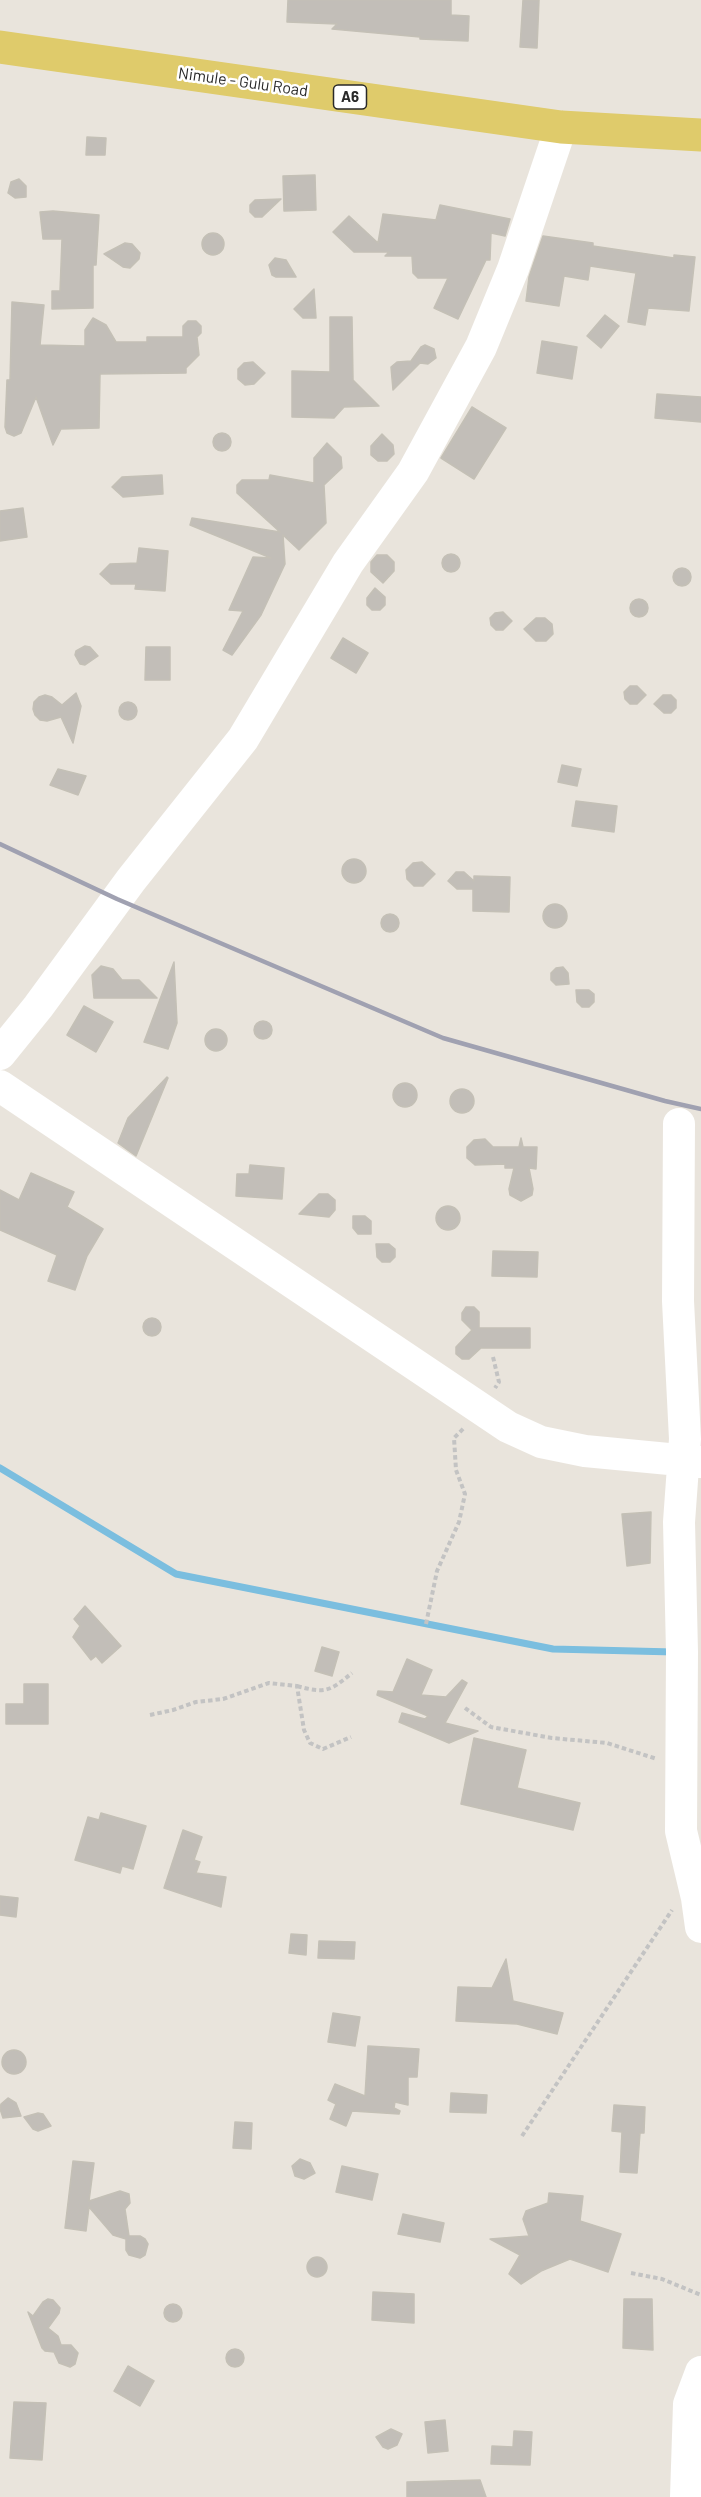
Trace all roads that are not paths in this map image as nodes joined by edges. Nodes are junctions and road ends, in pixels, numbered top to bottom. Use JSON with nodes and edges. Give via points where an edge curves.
{"nodes":[{"id":1,"x":0,"y":47,"type":"edge"},
{"id":2,"x":561,"y":128,"type":"junction"},
{"id":3,"x":701,"y":135,"type":"edge"},
{"id":4,"x":0,"y":1054,"type":"edge"},
{"id":5,"x":0,"y":1086,"type":"edge"},
{"id":6,"x":679,"y":1124,"type":"dead end"},
{"id":7,"x":693,"y":1462,"type":"edge"},
{"id":8,"x":699,"y":1912,"type":"edge"},
{"id":9,"x":701,"y":2372,"type":"edge"},
{"id":10,"x":686,"y":2497,"type":"edge"}],
"edges":[{"from":1,"to":2,"type":"main road","name":"Nimule - Gulu Road","number":"A6"},
{"from":2,"to":3,"type":"main road","name":"Nimule - Gulu Road","number":"A6"},
{"from":2,"to":4,"type":"street","via":[[513,269],[481,347],[413,472],[348,563],[243,739]]},
{"from":5,"to":7,"type":"street","via":[[508,1427],[541,1442],[585,1451]]},
{"from":6,"to":7,"type":"street","via":[[678,1301]]},
{"from":7,"to":8,"type":"street","via":[[679,1522],[681,1831]]},
{"from":9,"to":10,"type":"street","via":[[689,2404]]}]}
